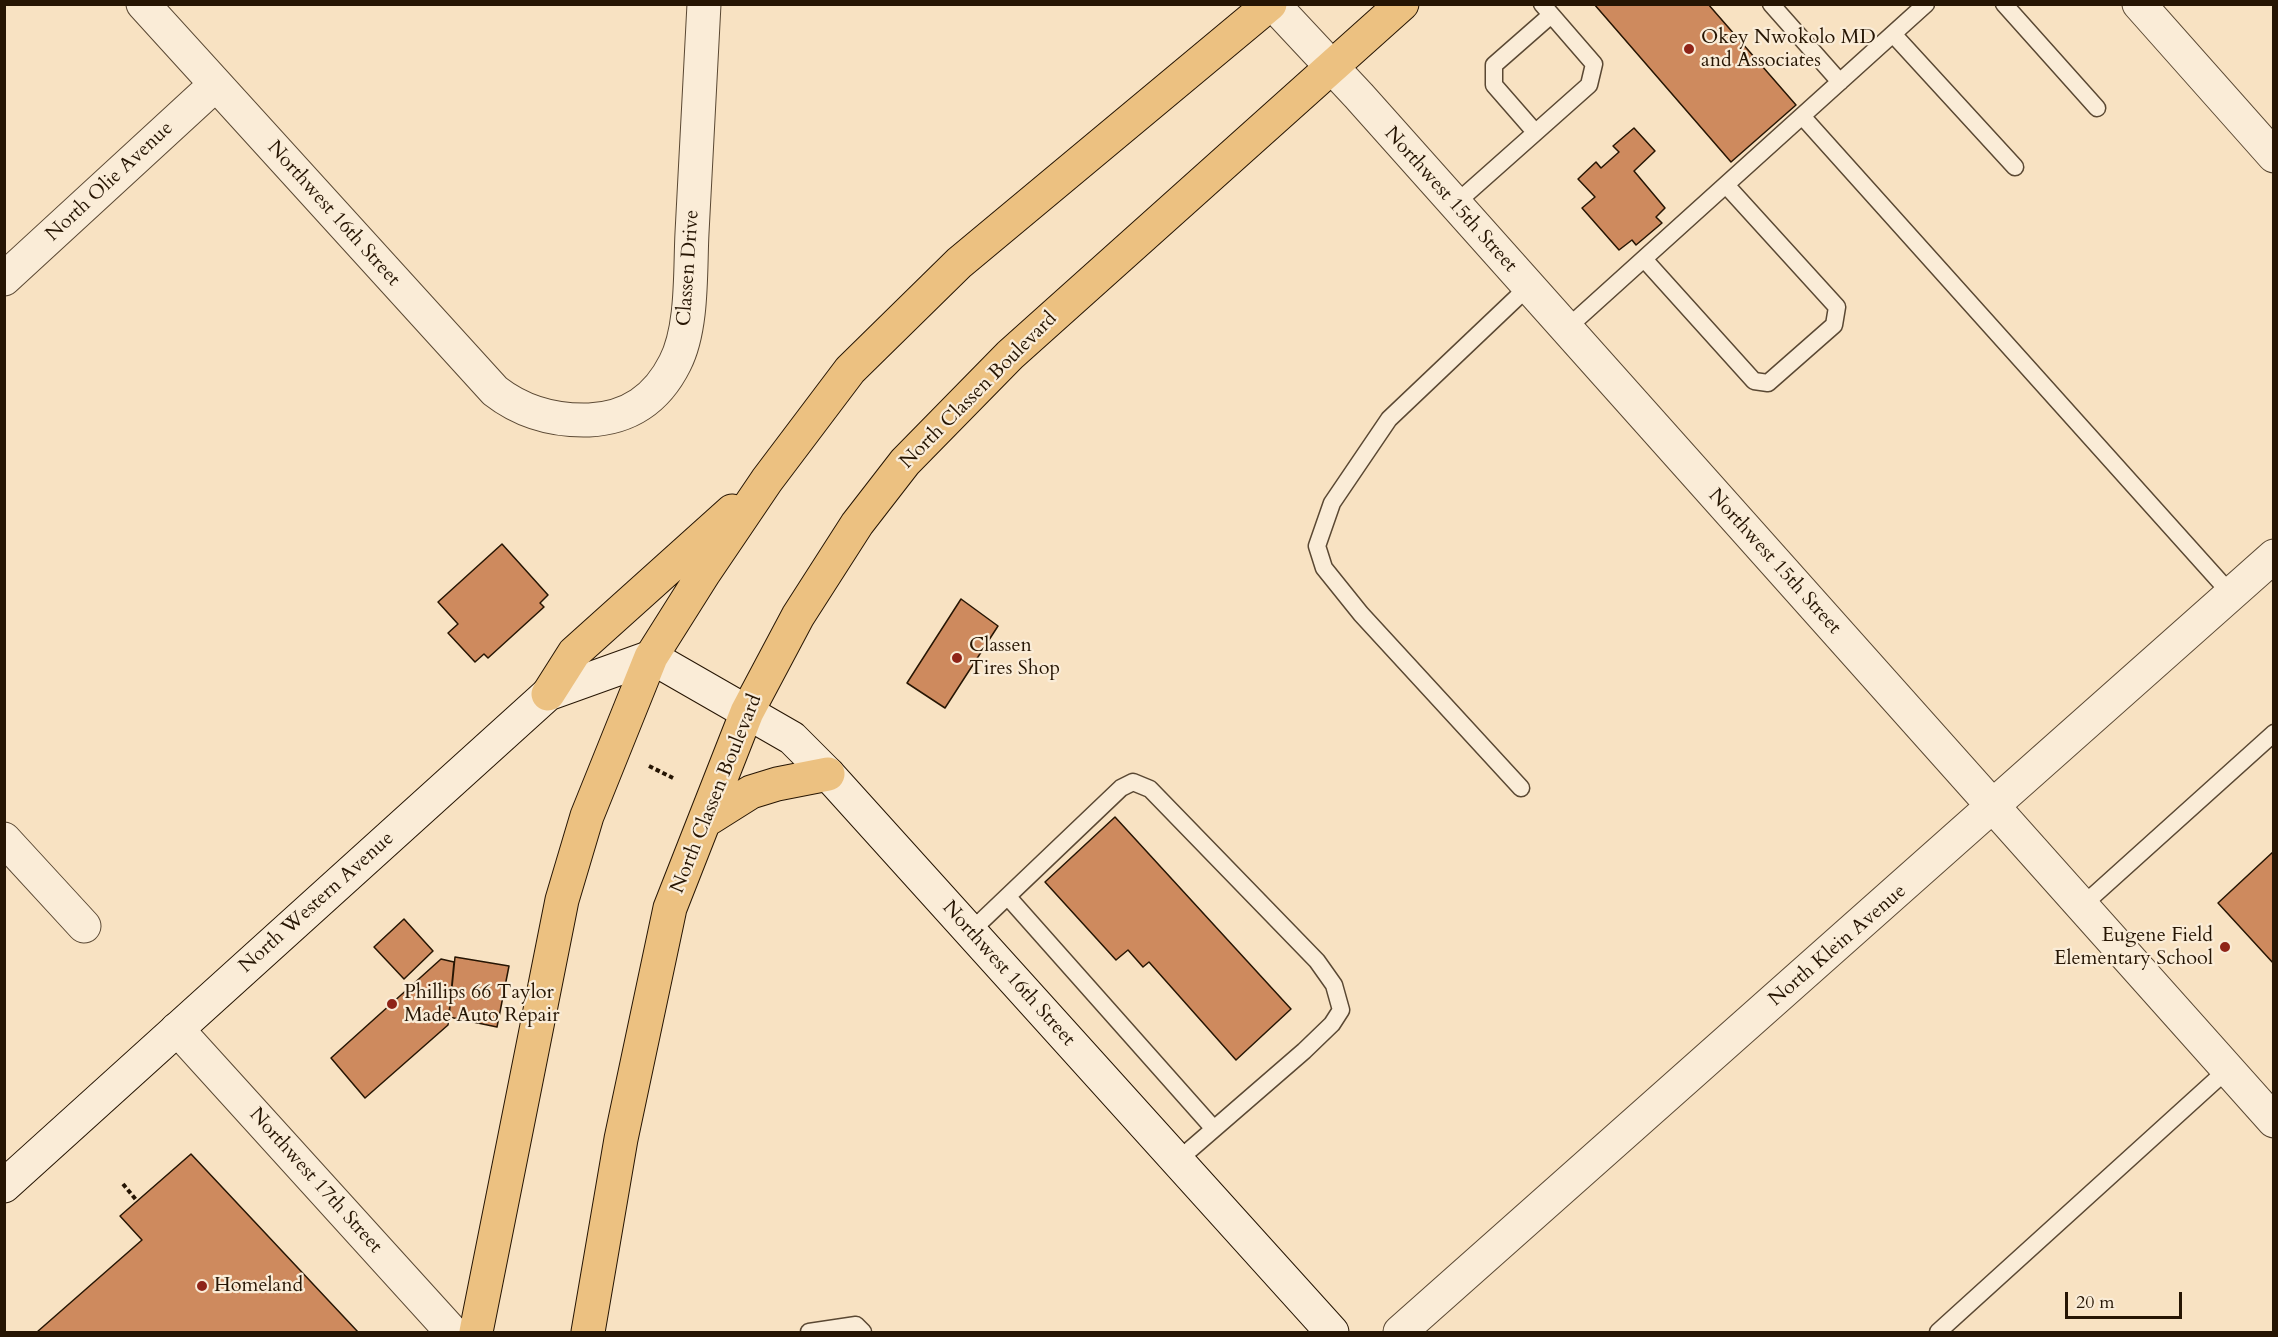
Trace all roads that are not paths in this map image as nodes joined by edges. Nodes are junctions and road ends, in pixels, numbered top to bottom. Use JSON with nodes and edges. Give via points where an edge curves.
{"nodes":[{"id":1,"x":143,"y":4,"type":"edge"},
{"id":2,"x":704,"y":4,"type":"edge"},
{"id":3,"x":1272,"y":4,"type":"edge"},
{"id":4,"x":1402,"y":4,"type":"edge"},
{"id":5,"x":1771,"y":4,"type":"edge"},
{"id":6,"x":1926,"y":4,"type":"edge"},
{"id":7,"x":2004,"y":4,"type":"edge"},
{"id":8,"x":2139,"y":4,"type":"edge"},
{"id":9,"x":1546,"y":10,"type":"edge"},
{"id":10,"x":1893,"y":34,"type":"junction"},
{"id":11,"x":1331,"y":67,"type":"junction"},
{"id":12,"x":1840,"y":82,"type":"junction"},
{"id":13,"x":215,"y":85,"type":"junction"},
{"id":14,"x":2097,"y":108,"type":"dead end"},
{"id":15,"x":1802,"y":117,"type":"junction"},
{"id":16,"x":1535,"y":132,"type":"junction"},
{"id":17,"x":2274,"y":156,"type":"edge"},
{"id":18,"x":2015,"y":167,"type":"dead end"},
{"id":19,"x":1726,"y":185,"type":"junction"},
{"id":20,"x":1455,"y":204,"type":"junction"},
{"id":21,"x":1644,"y":259,"type":"junction"},
{"id":22,"x":4,"y":279,"type":"edge"},
{"id":23,"x":1528,"y":287,"type":"junction"},
{"id":24,"x":1566,"y":329,"type":"junction"},
{"id":25,"x":532,"y":412,"type":"joint"},
{"id":26,"x":767,"y":480,"type":"junction"},
{"id":27,"x":2274,"y":556,"type":"edge"},
{"id":28,"x":2231,"y":594,"type":"junction"},
{"id":29,"x":651,"y":657,"type":"junction"},
{"id":30,"x":548,"y":694,"type":"junction"},
{"id":31,"x":747,"y":712,"type":"junction"},
{"id":32,"x":2274,"y":733,"type":"edge"},
{"id":33,"x":828,"y":774,"type":"junction"},
{"id":34,"x":1521,"y":788,"type":"dead end"},
{"id":35,"x":1994,"y":807,"type":"junction"},
{"id":36,"x":705,"y":821,"type":"junction"},
{"id":37,"x":4,"y":839,"type":"edge"},
{"id":38,"x":1008,"y":897,"type":"junction"},
{"id":39,"x":2083,"y":905,"type":"junction"},
{"id":40,"x":84,"y":926,"type":"dead end"},
{"id":41,"x":970,"y":932,"type":"junction"},
{"id":42,"x":177,"y":1029,"type":"junction"},
{"id":43,"x":2228,"y":1069,"type":"junction"},
{"id":44,"x":2274,"y":1121,"type":"edge"},
{"id":45,"x":1214,"y":1129,"type":"junction"},
{"id":46,"x":1177,"y":1161,"type":"junction"},
{"id":47,"x":4,"y":1186,"type":"edge"},
{"id":48,"x":452,"y":1332,"type":"edge"},
{"id":49,"x":476,"y":1332,"type":"edge"},
{"id":50,"x":588,"y":1332,"type":"edge"},
{"id":51,"x":809,"y":1332,"type":"edge"},
{"id":52,"x":863,"y":1332,"type":"edge"},
{"id":53,"x":1332,"y":1332,"type":"edge"},
{"id":54,"x":1400,"y":1332,"type":"edge"},
{"id":55,"x":1938,"y":1332,"type":"edge"}],
"edges":[{"from":1,"to":13,"type":"street","name":"Northwest 16th Street"},
{"from":2,"to":25,"type":"street","name":"Classen Drive","via":[[689,287],[682,345],[675,363],[654,391],[623,415],[577,420]]},
{"from":3,"to":11,"type":"street","name":"Northwest 15th Street"},
{"from":3,"to":26,"type":"main road","via":[[959,263],[898,320],[850,370]]},
{"from":4,"to":11,"type":"main road","name":"North Classen Boulevard"},
{"from":5,"to":12,"type":"lane"},
{"from":6,"to":10,"type":"lane"},
{"from":7,"to":14,"type":"lane"},
{"from":8,"to":17,"type":"street"},
{"from":9,"to":16,"type":"lane","via":[[1494,65],[1494,85]]},
{"from":9,"to":16,"type":"lane","via":[[1594,64],[1589,85]]},
{"from":10,"to":12,"type":"lane"},
{"from":10,"to":18,"type":"lane"},
{"from":11,"to":20,"type":"street","name":"Northwest 15th Street"},
{"from":11,"to":31,"type":"main road","name":"North Classen Boulevard","via":[[1010,355],[905,462],[857,525],[798,616]]},
{"from":12,"to":15,"type":"lane"},
{"from":13,"to":22,"type":"street","name":"North Olie Avenue"},
{"from":13,"to":25,"type":"street","name":"Northwest 16th Street","via":[[475,370],[510,403]]},
{"from":15,"to":19,"type":"lane"},
{"from":15,"to":28,"type":"lane"},
{"from":16,"to":20,"type":"lane"},
{"from":19,"to":21,"type":"lane"},
{"from":19,"to":21,"type":"lane","via":[[1837,308],[1834,325],[1768,383],[1754,381]]},
{"from":20,"to":23,"type":"street","name":"Northwest 15th Street"},
{"from":21,"to":24,"type":"lane"},
{"from":23,"to":24,"type":"street","name":"Northwest 15th Street"},
{"from":23,"to":34,"type":"lane","via":[[1389,419],[1332,503],[1317,546],[1324,568],[1361,614]]},
{"from":24,"to":35,"type":"street","name":"Northwest 15th Street"},
{"from":26,"to":29,"type":"main road"},
{"from":26,"to":30,"type":"main road","via":[[574,652]]},
{"from":27,"to":28,"type":"street","name":"North Klein Avenue"},
{"from":28,"to":35,"type":"street","name":"North Klein Avenue"},
{"from":29,"to":30,"type":"street","name":"North Western Avenue"},
{"from":29,"to":31,"type":"street","name":"Northwest 16th Street"},
{"from":29,"to":49,"type":"main road","via":[[587,816],[562,900]]},
{"from":30,"to":42,"type":"street","name":"North Western Avenue"},
{"from":31,"to":33,"type":"street","name":"Northwest 16th Street","via":[[792,738]]},
{"from":31,"to":36,"type":"main road","name":"North Classen Boulevard"},
{"from":32,"to":39,"type":"lane"},
{"from":33,"to":36,"type":"main road","via":[[751,792]]},
{"from":33,"to":41,"type":"street","name":"Northwest 16th Street"},
{"from":35,"to":39,"type":"street","name":"Northwest 15th Street"},
{"from":35,"to":54,"type":"street","name":"North Klein Avenue"},
{"from":36,"to":50,"type":"main road","name":"North Classen Boulevard","via":[[670,908],[621,1140]]},
{"from":37,"to":40,"type":"street"},
{"from":38,"to":41,"type":"lane"},
{"from":38,"to":45,"type":"lane"},
{"from":38,"to":45,"type":"lane","via":[[1121,788],[1133,783],[1150,789],[1296,937],[1334,985],[1341,1010],[1332,1024]]},
{"from":39,"to":43,"type":"street","name":"Northwest 15th Street"},
{"from":41,"to":46,"type":"street","name":"Northwest 16th Street"},
{"from":42,"to":47,"type":"street","name":"North Western Avenue"},
{"from":42,"to":48,"type":"street","name":"Northwest 17th Street"},
{"from":43,"to":44,"type":"street","name":"Northwest 15th Street"},
{"from":43,"to":55,"type":"lane"},
{"from":45,"to":46,"type":"lane"},
{"from":46,"to":53,"type":"street","name":"Northwest 16th Street"},
{"from":51,"to":52,"type":"lane","via":[[856,1325]]}]}
